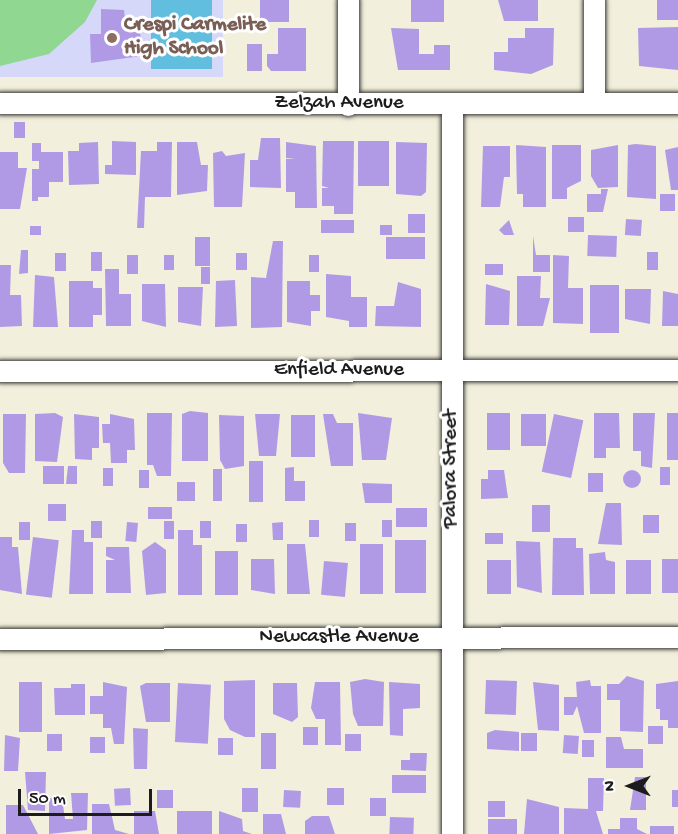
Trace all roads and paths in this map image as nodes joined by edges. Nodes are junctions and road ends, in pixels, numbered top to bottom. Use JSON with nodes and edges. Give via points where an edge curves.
{"nodes":[{"id":1,"x":348,"y":0,"type":"edge"},
{"id":2,"x":594,"y":0,"type":"edge"},
{"id":3,"x":0,"y":103,"type":"edge"},
{"id":4,"x":594,"y":103,"type":"junction"},
{"id":5,"x":678,"y":103,"type":"edge"},
{"id":6,"x":452,"y":104,"type":"junction"},
{"id":7,"x":348,"y":105,"type":"junction"},
{"id":8,"x":678,"y":370,"type":"edge"},
{"id":9,"x":0,"y":371,"type":"edge"},
{"id":10,"x":451,"y":371,"type":"junction"},
{"id":11,"x":453,"y":638,"type":"junction"},
{"id":12,"x":678,"y":638,"type":"edge"},
{"id":13,"x":0,"y":639,"type":"edge"},
{"id":14,"x":452,"y":834,"type":"edge"}],
"edges":[{"from":1,"to":7,"type":"street"},
{"from":2,"to":4,"type":"street"},
{"from":3,"to":7,"type":"street","name":"Zelzah Avenue"},
{"from":4,"to":5,"type":"street","name":"Zelzah Avenue"},
{"from":4,"to":6,"type":"street","name":"Zelzah Avenue"},
{"from":6,"to":7,"type":"street","name":"Zelzah Avenue"},
{"from":6,"to":10,"type":"street","name":"Palora Street"},
{"from":8,"to":10,"type":"street","name":"Enfield Avenue"},
{"from":9,"to":10,"type":"street","name":"Enfield Avenue"},
{"from":10,"to":11,"type":"street","name":"Palora Street"},
{"from":11,"to":12,"type":"street","name":"Newcastle Avenue"},
{"from":11,"to":13,"type":"street","name":"Newcastle Avenue"},
{"from":11,"to":14,"type":"street","name":"Palora Street"}]}
